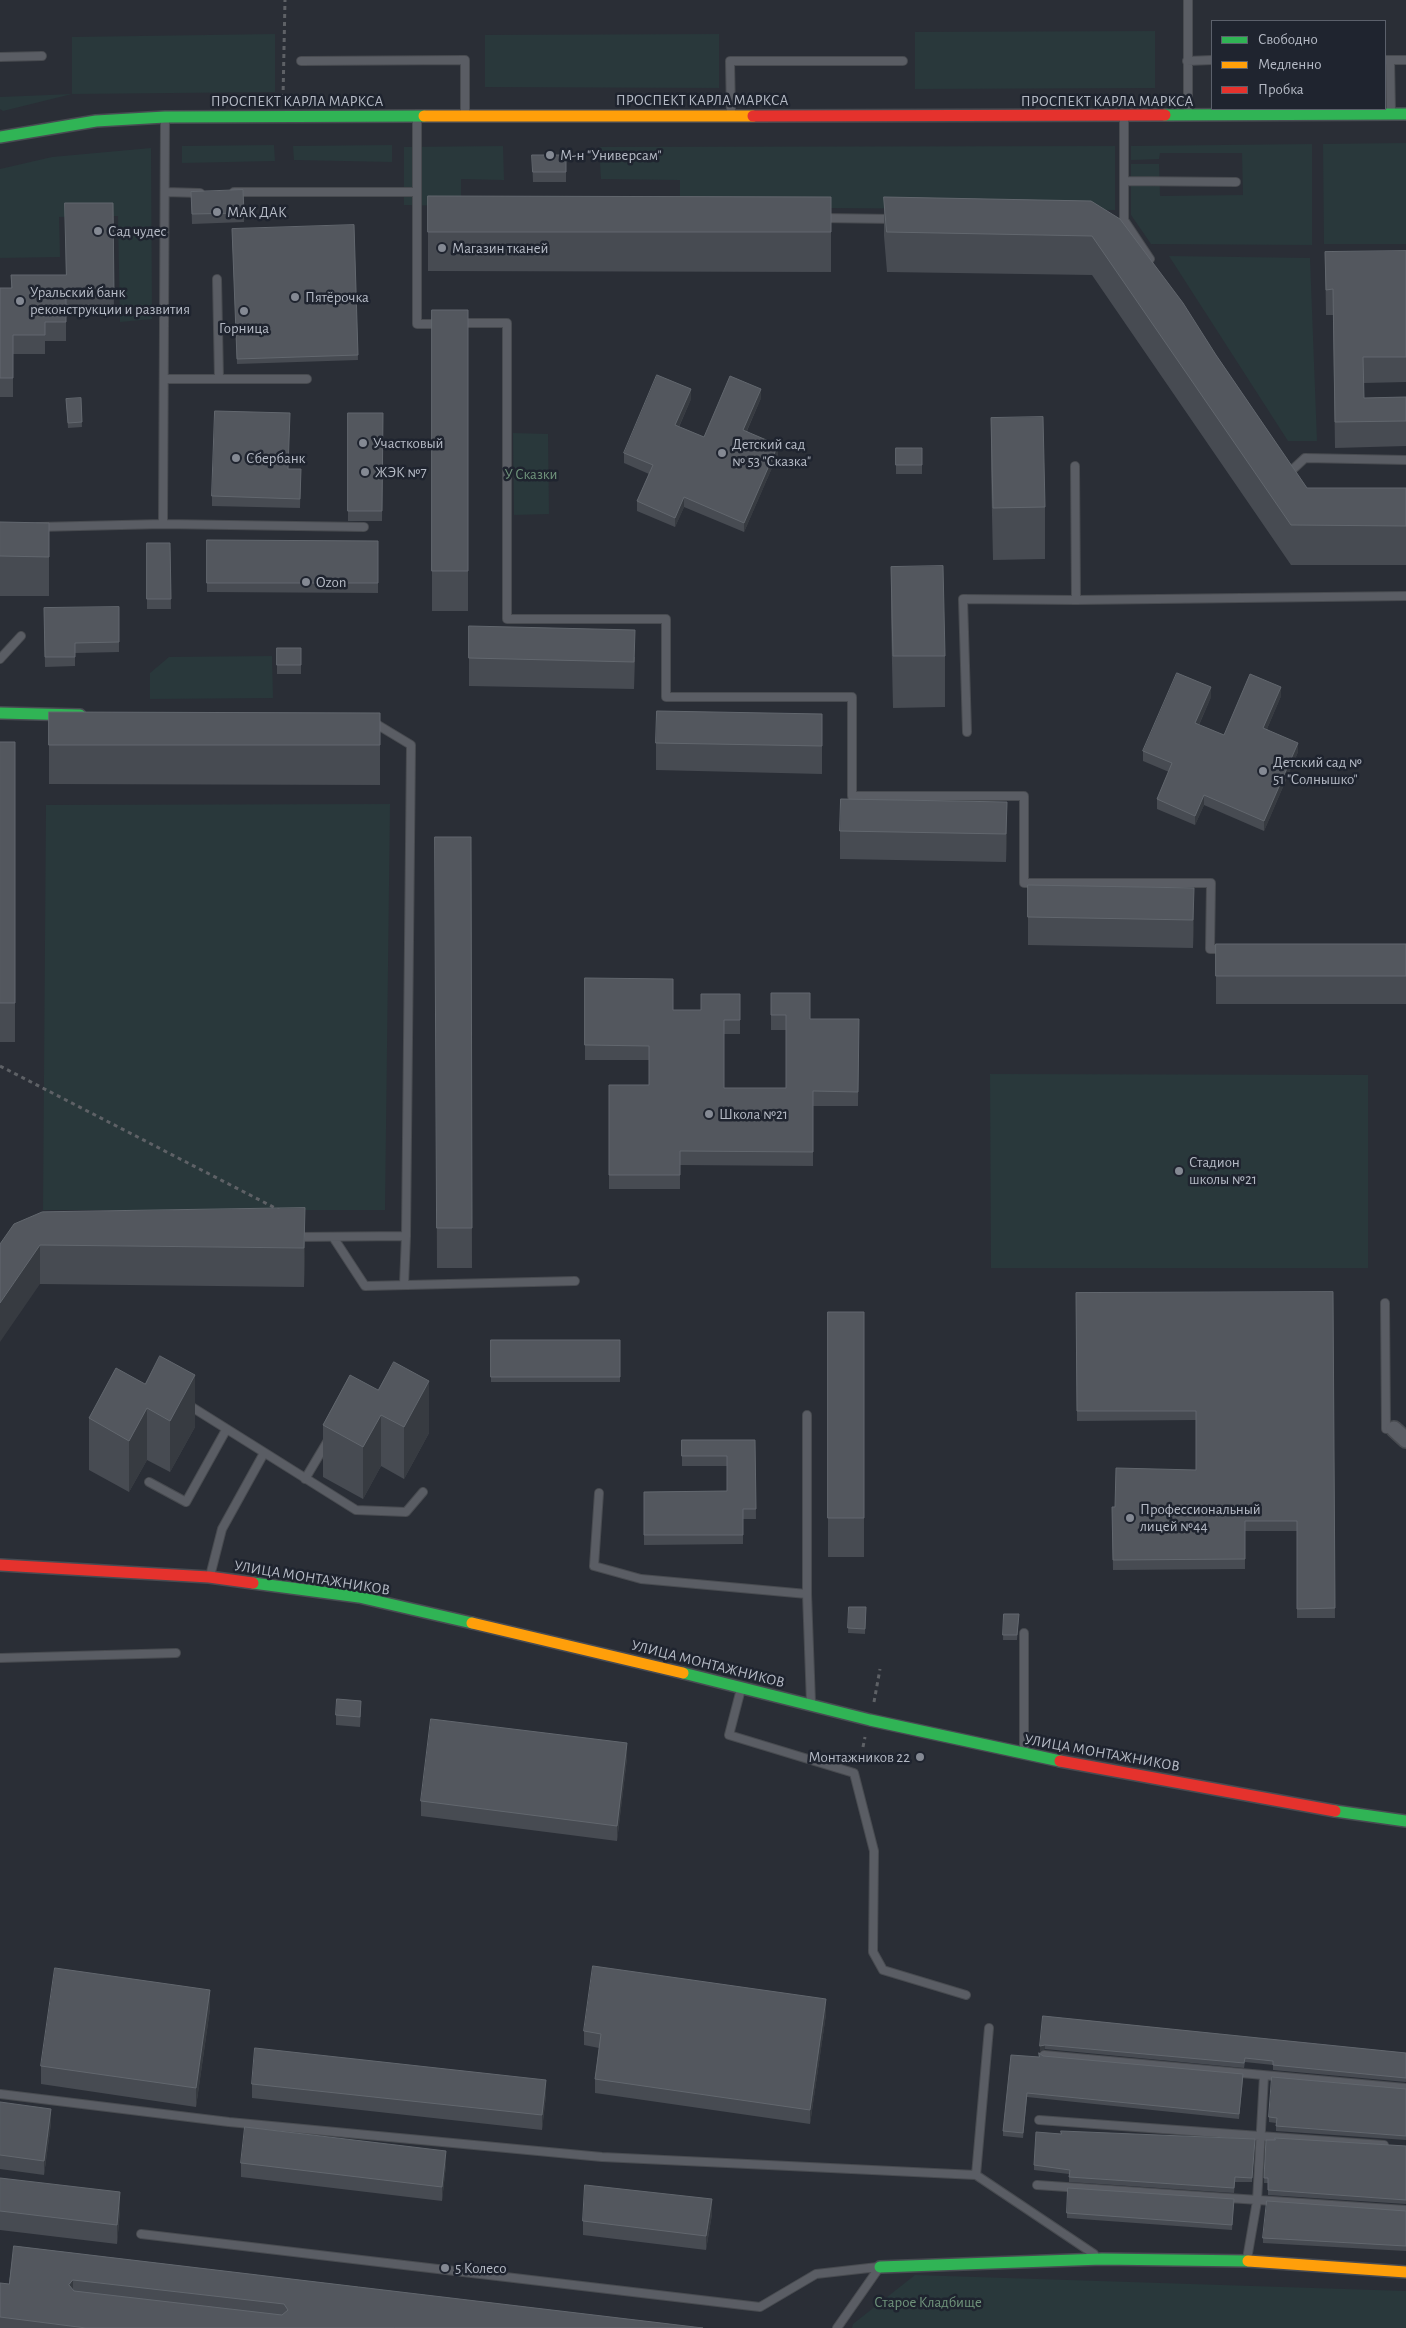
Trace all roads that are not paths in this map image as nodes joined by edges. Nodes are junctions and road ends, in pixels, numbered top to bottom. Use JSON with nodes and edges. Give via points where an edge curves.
{"nodes":[{"id":1,"x":1188,"y":0,"type":"edge"},
{"id":2,"x":42,"y":56,"type":"dead end"},
{"id":3,"x":0,"y":57,"type":"edge"},
{"id":4,"x":1187,"y":60,"type":"junction"},
{"id":5,"x":1211,"y":60,"type":"edge"},
{"id":6,"x":1387,"y":60,"type":"edge"},
{"id":7,"x":1406,"y":60,"type":"edge"},
{"id":8,"x":301,"y":61,"type":"dead end"},
{"id":9,"x":903,"y":61,"type":"dead end"},
{"id":10,"x":1391,"y":114,"type":"junction"},
{"id":11,"x":1406,"y":114,"type":"edge"},
{"id":12,"x":731,"y":115,"type":"junction"},
{"id":13,"x":417,"y":116,"type":"junction"},
{"id":14,"x":465,"y":116,"type":"junction"},
{"id":15,"x":1124,"y":116,"type":"junction"},
{"id":16,"x":1188,"y":116,"type":"junction"},
{"id":17,"x":165,"y":117,"type":"junction"},
{"id":18,"x":0,"y":137,"type":"edge"},
{"id":19,"x":1124,"y":181,"type":"junction"},
{"id":20,"x":1236,"y":182,"type":"dead end"},
{"id":21,"x":165,"y":192,"type":"junction"},
{"id":22,"x":206,"y":192,"type":"edge"},
{"id":23,"x":225,"y":192,"type":"edge"},
{"id":24,"x":417,"y":192,"type":"junction"},
{"id":25,"x":810,"y":218,"type":"edge"},
{"id":26,"x":906,"y":219,"type":"edge"},
{"id":27,"x":1114,"y":220,"type":"edge"},
{"id":28,"x":1124,"y":220,"type":"junction"},
{"id":29,"x":417,"y":222,"type":"junction"},
{"id":30,"x":427,"y":222,"type":"edge"},
{"id":31,"x":1156,"y":269,"type":"edge"},
{"id":32,"x":217,"y":279,"type":"dead end"},
{"id":33,"x":164,"y":379,"type":"junction"},
{"id":34,"x":219,"y":379,"type":"junction"},
{"id":35,"x":307,"y":379,"type":"dead end"},
{"id":36,"x":1406,"y":460,"type":"edge"},
{"id":37,"x":1286,"y":463,"type":"edge"},
{"id":38,"x":1075,"y":466,"type":"dead end"},
{"id":39,"x":1291,"y":471,"type":"junction"},
{"id":40,"x":1296,"y":478,"type":"edge"},
{"id":41,"x":163,"y":524,"type":"junction"},
{"id":42,"x":27,"y":527,"type":"edge"},
{"id":43,"x":364,"y":527,"type":"dead end"},
{"id":44,"x":1406,"y":596,"type":"edge"},
{"id":45,"x":1076,"y":600,"type":"junction"},
{"id":46,"x":21,"y":636,"type":"dead end"},
{"id":47,"x":0,"y":659,"type":"edge"},
{"id":48,"x":0,"y":714,"type":"edge"},
{"id":49,"x":90,"y":716,"type":"edge"},
{"id":50,"x":368,"y":721,"type":"edge"},
{"id":51,"x":967,"y":732,"type":"dead end"},
{"id":52,"x":1240,"y":950,"type":"edge"},
{"id":53,"x":406,"y":1236,"type":"junction"},
{"id":54,"x":284,"y":1238,"type":"edge"},
{"id":55,"x":333,"y":1238,"type":"junction"},
{"id":56,"x":575,"y":1281,"type":"dead end"},
{"id":57,"x":404,"y":1285,"type":"junction"},
{"id":58,"x":1385,"y":1303,"type":"dead end"},
{"id":59,"x":178,"y":1398,"type":"edge"},
{"id":60,"x":807,"y":1415,"type":"dead end"},
{"id":61,"x":1394,"y":1429,"type":"joint"},
{"id":62,"x":226,"y":1430,"type":"junction"},
{"id":63,"x":333,"y":1432,"type":"edge"},
{"id":64,"x":1406,"y":1440,"type":"edge"},
{"id":65,"x":264,"y":1453,"type":"junction"},
{"id":66,"x":305,"y":1479,"type":"junction"},
{"id":67,"x":149,"y":1482,"type":"dead end"},
{"id":68,"x":423,"y":1492,"type":"dead end"},
{"id":69,"x":599,"y":1493,"type":"dead end"},
{"id":70,"x":0,"y":1565,"type":"edge"},
{"id":71,"x":209,"y":1578,"type":"junction"},
{"id":72,"x":807,"y":1594,"type":"junction"},
{"id":73,"x":1024,"y":1633,"type":"dead end"},
{"id":74,"x":176,"y":1653,"type":"dead end"},
{"id":75,"x":0,"y":1658,"type":"edge"},
{"id":76,"x":742,"y":1687,"type":"junction"},
{"id":77,"x":811,"y":1705,"type":"junction"},
{"id":78,"x":1024,"y":1754,"type":"junction"},
{"id":79,"x":1406,"y":1821,"type":"edge"},
{"id":80,"x":966,"y":1995,"type":"dead end"},
{"id":81,"x":989,"y":2028,"type":"dead end"},
{"id":82,"x":1044,"y":2055,"type":"edge"},
{"id":83,"x":1264,"y":2076,"type":"junction"},
{"id":84,"x":1406,"y":2088,"type":"edge"},
{"id":85,"x":0,"y":2094,"type":"edge"},
{"id":86,"x":1040,"y":2120,"type":"dead end"},
{"id":87,"x":1261,"y":2136,"type":"junction"},
{"id":88,"x":1396,"y":2146,"type":"edge"},
{"id":89,"x":976,"y":2175,"type":"junction"},
{"id":90,"x":1037,"y":2185,"type":"dead end"},
{"id":91,"x":1257,"y":2200,"type":"junction"},
{"id":92,"x":1406,"y":2210,"type":"edge"},
{"id":93,"x":141,"y":2234,"type":"dead end"},
{"id":94,"x":1102,"y":2259,"type":"junction"},
{"id":95,"x":1247,"y":2261,"type":"junction"},
{"id":96,"x":880,"y":2267,"type":"junction"},
{"id":97,"x":1406,"y":2272,"type":"edge"},
{"id":98,"x":837,"y":2328,"type":"edge"}],
"edges":[{"from":1,"to":4,"type":"lane"},
{"from":2,"to":3,"type":"lane"},
{"from":4,"to":5,"type":"lane"},
{"from":4,"to":16,"type":"lane"},
{"from":6,"to":7,"type":"lane"},
{"from":6,"to":10,"type":"lane"},
{"from":8,"to":14,"type":"lane","via":[[465,60]]},
{"from":9,"to":12,"type":"lane","via":[[730,61]]},
{"from":10,"to":11,"type":"street","name":"ПРОСПЕКТ КАРЛА МАРКСА"},
{"from":10,"to":16,"type":"street","name":"ПРОСПЕКТ КАРЛА МАРКСА"},
{"from":12,"to":14,"type":"street","name":"ПРОСПЕКТ КАРЛА МАРКСА"},
{"from":12,"to":15,"type":"street","name":"ПРОСПЕКТ КАРЛА МАРКСА"},
{"from":13,"to":14,"type":"street","name":"ПРОСПЕКТ КАРЛА МАРКСА"},
{"from":13,"to":17,"type":"street","name":"ПРОСПЕКТ КАРЛА МАРКСА"},
{"from":13,"to":24,"type":"lane"},
{"from":15,"to":16,"type":"street","name":"ПРОСПЕКТ КАРЛА МАРКСА"},
{"from":15,"to":19,"type":"lane"},
{"from":17,"to":18,"type":"street","name":"ПРОСПЕКТ КАРЛА МАРКСА","via":[[96,121]]},
{"from":17,"to":21,"type":"lane"},
{"from":19,"to":20,"type":"lane"},
{"from":19,"to":28,"type":"lane"},
{"from":21,"to":22,"type":"lane"},
{"from":21,"to":33,"type":"lane"},
{"from":23,"to":24,"type":"lane"},
{"from":24,"to":29,"type":"lane"},
{"from":25,"to":26,"type":"lane"},
{"from":27,"to":28,"type":"lane"},
{"from":28,"to":31,"type":"lane"},
{"from":29,"to":30,"type":"lane"},
{"from":29,"to":52,"type":"lane","via":[[417,324],[506,323],[507,619],[666,619],[666,697],[852,697],[852,796],[1024,796],[1024,883],[1210,883],[1210,950]]},
{"from":32,"to":34,"type":"lane"},
{"from":33,"to":34,"type":"lane"},
{"from":33,"to":41,"type":"lane"},
{"from":34,"to":35,"type":"lane"},
{"from":36,"to":39,"type":"lane","via":[[1305,458]]},
{"from":37,"to":39,"type":"lane"},
{"from":38,"to":45,"type":"lane"},
{"from":39,"to":40,"type":"lane"},
{"from":41,"to":42,"type":"lane"},
{"from":41,"to":43,"type":"lane"},
{"from":44,"to":45,"type":"lane"},
{"from":45,"to":51,"type":"lane","via":[[963,599]]},
{"from":46,"to":47,"type":"lane"},
{"from":48,"to":49,"type":"street"},
{"from":50,"to":53,"type":"lane","via":[[411,745]]},
{"from":53,"to":55,"type":"lane"},
{"from":53,"to":57,"type":"lane"},
{"from":54,"to":55,"type":"lane"},
{"from":55,"to":57,"type":"lane","via":[[365,1286]]},
{"from":56,"to":57,"type":"lane"},
{"from":58,"to":61,"type":"lane","via":[[1386,1429]]},
{"from":59,"to":62,"type":"lane"},
{"from":60,"to":72,"type":"lane"},
{"from":61,"to":64,"type":"street"},
{"from":62,"to":65,"type":"lane"},
{"from":62,"to":67,"type":"lane","via":[[186,1502]]},
{"from":63,"to":66,"type":"lane"},
{"from":65,"to":66,"type":"lane"},
{"from":65,"to":71,"type":"lane","via":[[222,1529]]},
{"from":66,"to":68,"type":"lane","via":[[356,1510],[406,1512]]},
{"from":69,"to":72,"type":"lane","via":[[594,1566],[641,1579]]},
{"from":70,"to":71,"type":"street","name":"УЛИЦА МОНТАЖНИКОВ"},
{"from":71,"to":76,"type":"street","name":"УЛИЦА МОНТАЖНИКОВ","via":[[359,1597]]},
{"from":72,"to":77,"type":"lane"},
{"from":73,"to":78,"type":"lane"},
{"from":74,"to":75,"type":"lane"},
{"from":76,"to":77,"type":"street","name":"УЛИЦА МОНТАЖНИКОВ"},
{"from":76,"to":80,"type":"lane","via":[[729,1735],[854,1773],[874,1851],[873,1952],[883,1970]]},
{"from":77,"to":78,"type":"street","name":"УЛИЦА МОНТАЖНИКОВ"},
{"from":78,"to":79,"type":"street","name":"УЛИЦА МОНТАЖНИКОВ"},
{"from":81,"to":89,"type":"lane"},
{"from":82,"to":83,"type":"lane"},
{"from":83,"to":84,"type":"lane"},
{"from":83,"to":87,"type":"lane"},
{"from":85,"to":89,"type":"lane","via":[[229,2122],[602,2157]]},
{"from":86,"to":87,"type":"lane"},
{"from":87,"to":88,"type":"lane"},
{"from":87,"to":91,"type":"lane"},
{"from":89,"to":94,"type":"lane"},
{"from":90,"to":91,"type":"lane"},
{"from":91,"to":92,"type":"lane"},
{"from":91,"to":95,"type":"lane"},
{"from":93,"to":96,"type":"lane","via":[[760,2307],[816,2274]]},
{"from":94,"to":95,"type":"street"},
{"from":94,"to":96,"type":"street"},
{"from":95,"to":97,"type":"street"},
{"from":96,"to":98,"type":"lane"}]}
